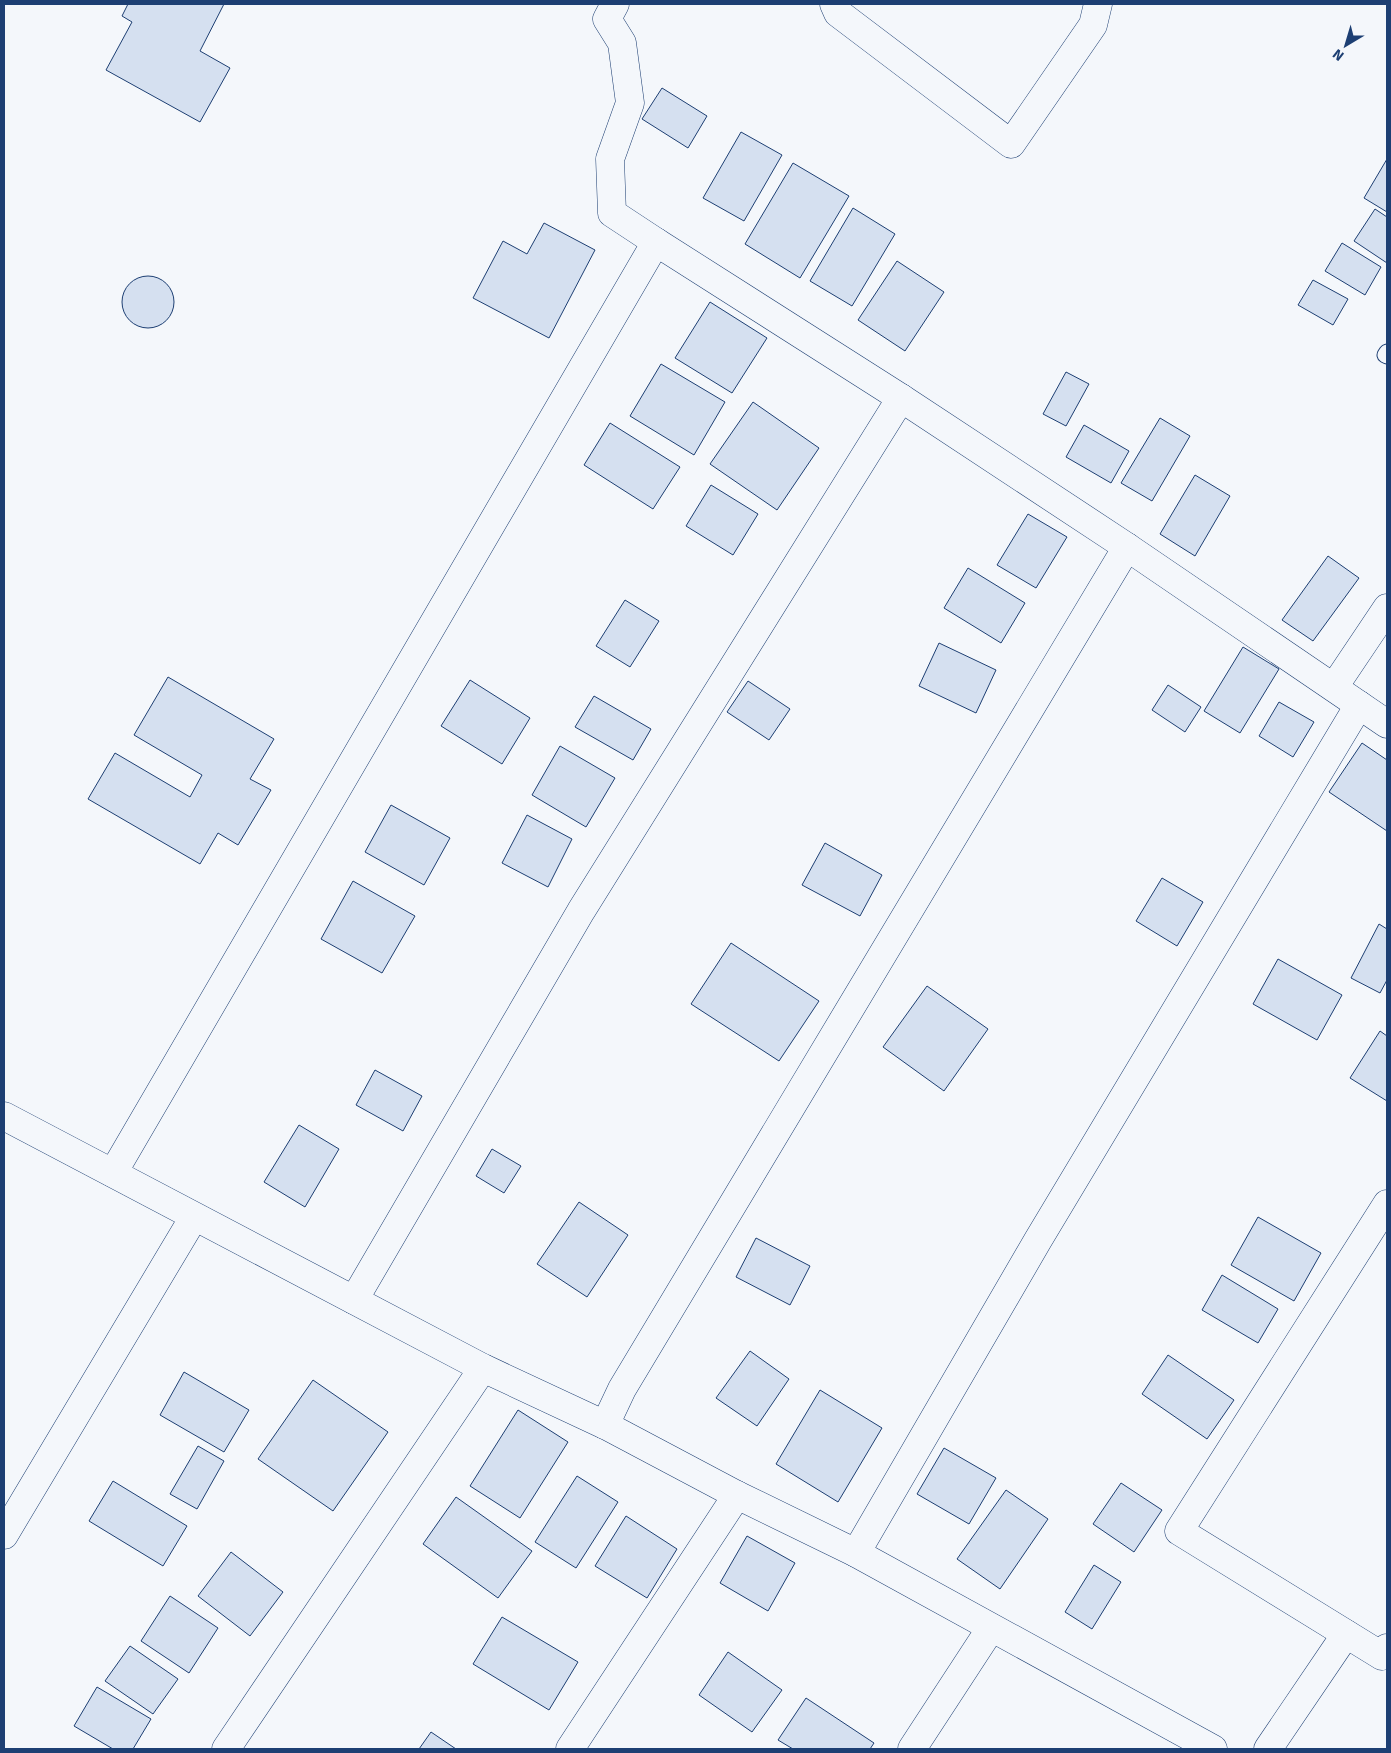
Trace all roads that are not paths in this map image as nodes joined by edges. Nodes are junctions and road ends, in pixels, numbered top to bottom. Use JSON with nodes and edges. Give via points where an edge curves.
{"nodes":[{"id":1,"x":615,"y":4,"type":"edge"},
{"id":2,"x":834,"y":4,"type":"edge"},
{"id":3,"x":1098,"y":4,"type":"edge"},
{"id":4,"x":656,"y":242,"type":"junction"},
{"id":5,"x":1387,"y":352,"type":"edge"},
{"id":6,"x":1387,"y":356,"type":"edge"},
{"id":7,"x":901,"y":398,"type":"junction"},
{"id":8,"x":1127,"y":547,"type":"junction"},
{"id":9,"x":1387,"y":608,"type":"edge"},
{"id":10,"x":1334,"y":688,"type":"junction"},
{"id":11,"x":1359,"y":705,"type":"junction"},
{"id":12,"x":1387,"y":724,"type":"edge"},
{"id":13,"x":4,"y":1116,"type":"edge"},
{"id":14,"x":113,"y":1173,"type":"junction"},
{"id":15,"x":1387,"y":1204,"type":"edge"},
{"id":16,"x":194,"y":1217,"type":"junction"},
{"id":17,"x":354,"y":1300,"type":"junction"},
{"id":18,"x":483,"y":1368,"type":"junction"},
{"id":19,"x":605,"y":1424,"type":"junction"},
{"id":20,"x":737,"y":1495,"type":"junction"},
{"id":21,"x":4,"y":1536,"type":"edge"},
{"id":22,"x":856,"y":1553,"type":"junction"},
{"id":23,"x":991,"y":1628,"type":"junction"},
{"id":24,"x":1346,"y":1634,"type":"junction"},
{"id":25,"x":1387,"y":1648,"type":"edge"},
{"id":26,"x":226,"y":1749,"type":"edge"},
{"id":27,"x":570,"y":1749,"type":"edge"},
{"id":28,"x":912,"y":1749,"type":"edge"},
{"id":29,"x":1213,"y":1749,"type":"edge"},
{"id":30,"x":1268,"y":1749,"type":"edge"}],
"edges":[{"from":1,"to":4,"type":"street","via":[[607,19],[622,43],[630,103],[610,159],[612,212]]},
{"from":2,"to":3,"type":"street","via":[[838,13],[1011,144],[1093,25]]},
{"from":4,"to":7,"type":"street"},
{"from":4,"to":14,"type":"street"},
{"from":5,"to":6,"type":"lane"},
{"from":7,"to":8,"type":"street"},
{"from":7,"to":17,"type":"street","via":[[581,911]]},
{"from":8,"to":10,"type":"street"},
{"from":8,"to":19,"type":"street","via":[[622,1389]]},
{"from":9,"to":10,"type":"street"},
{"from":10,"to":11,"type":"street"},
{"from":11,"to":12,"type":"street"},
{"from":11,"to":22,"type":"street","via":[[1038,1240]]},
{"from":13,"to":14,"type":"street"},
{"from":14,"to":16,"type":"street"},
{"from":15,"to":24,"type":"street","via":[[1179,1531]]},
{"from":16,"to":17,"type":"street"},
{"from":16,"to":21,"type":"street"},
{"from":17,"to":18,"type":"street"},
{"from":18,"to":19,"type":"street"},
{"from":18,"to":26,"type":"street"},
{"from":19,"to":20,"type":"street"},
{"from":20,"to":22,"type":"street"},
{"from":20,"to":27,"type":"street"},
{"from":22,"to":23,"type":"street"},
{"from":23,"to":28,"type":"street"},
{"from":23,"to":29,"type":"street"},
{"from":24,"to":25,"type":"street","via":[[1382,1656]]},
{"from":24,"to":30,"type":"street"}]}
